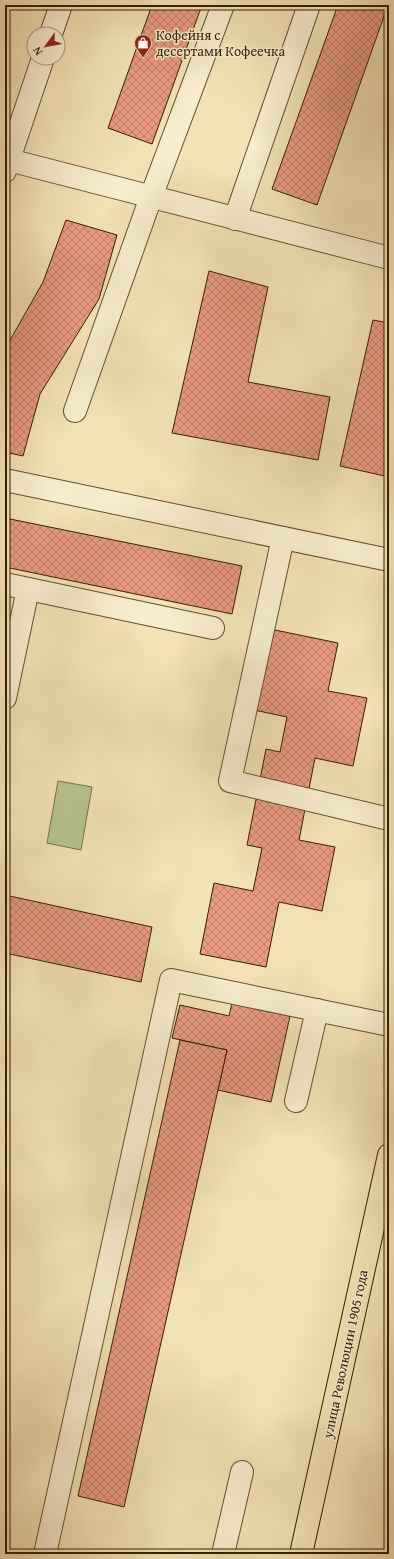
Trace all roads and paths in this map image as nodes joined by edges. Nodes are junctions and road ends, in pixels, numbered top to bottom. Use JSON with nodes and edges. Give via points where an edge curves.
{"nodes":[{"id":1,"x":61,"y":5,"type":"edge"},
{"id":2,"x":223,"y":5,"type":"edge"},
{"id":3,"x":309,"y":5,"type":"edge"},
{"id":4,"x":54,"y":26,"type":"edge"},
{"id":5,"x":40,"y":66,"type":"edge"},
{"id":6,"x":6,"y":164,"type":"edge"},
{"id":7,"x":151,"y":197,"type":"junction"},
{"id":8,"x":235,"y":219,"type":"junction"},
{"id":9,"x":389,"y":258,"type":"edge"},
{"id":10,"x":75,"y":412,"type":"dead end"},
{"id":11,"x":5,"y":480,"type":"edge"},
{"id":12,"x":283,"y":538,"type":"junction"},
{"id":13,"x":389,"y":560,"type":"edge"},
{"id":14,"x":5,"y":584,"type":"edge"},
{"id":15,"x":28,"y":589,"type":"junction"},
{"id":16,"x":213,"y":628,"type":"dead end"},
{"id":17,"x":5,"y":698,"type":"edge"},
{"id":18,"x":389,"y":819,"type":"edge"},
{"id":19,"x":317,"y":1010,"type":"junction"},
{"id":20,"x":389,"y":1025,"type":"edge"},
{"id":21,"x":296,"y":1101,"type":"dead end"},
{"id":22,"x":389,"y":1155,"type":"edge"},
{"id":23,"x":242,"y":1472,"type":"dead end"},
{"id":24,"x":45,"y":1554,"type":"edge"},
{"id":25,"x":223,"y":1554,"type":"edge"},
{"id":26,"x":301,"y":1554,"type":"edge"}],
"edges":[{"from":1,"to":4,"type":"street"},
{"from":2,"to":7,"type":"street"},
{"from":3,"to":8,"type":"street"},
{"from":5,"to":6,"type":"street"},
{"from":6,"to":7,"type":"street"},
{"from":7,"to":8,"type":"street"},
{"from":7,"to":10,"type":"street"},
{"from":8,"to":9,"type":"street"},
{"from":11,"to":12,"type":"street"},
{"from":12,"to":13,"type":"street"},
{"from":12,"to":18,"type":"street","via":[[230,781]]},
{"from":14,"to":15,"type":"street"},
{"from":15,"to":16,"type":"street"},
{"from":15,"to":17,"type":"street"},
{"from":19,"to":20,"type":"street"},
{"from":19,"to":21,"type":"street"},
{"from":19,"to":24,"type":"street","via":[[172,980]]},
{"from":22,"to":26,"type":"main road","name":"улица Революции 1905 года"},
{"from":23,"to":25,"type":"street"}]}
